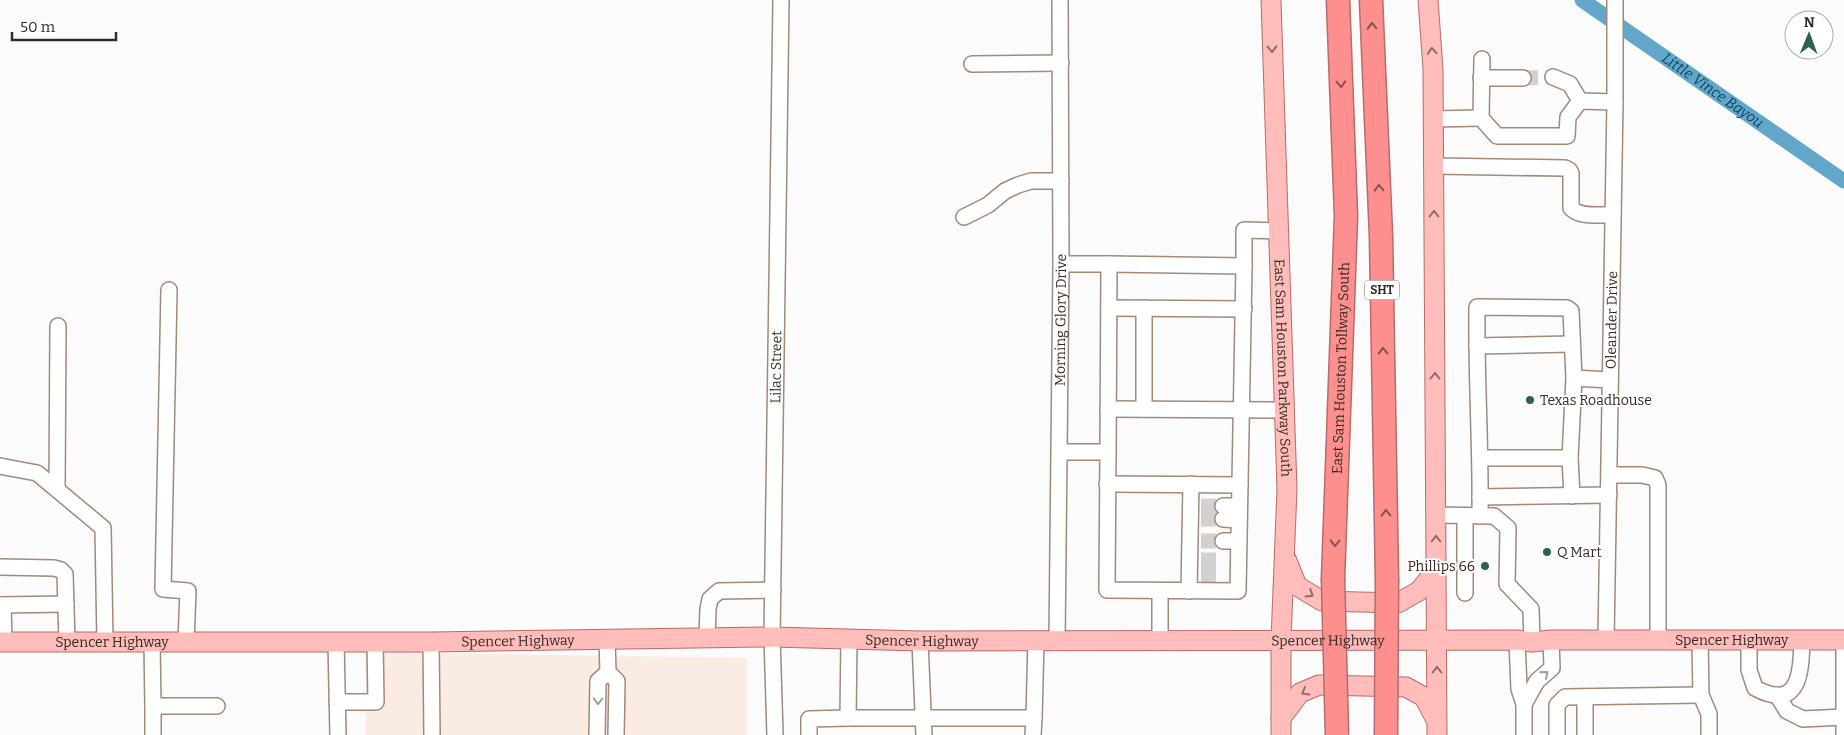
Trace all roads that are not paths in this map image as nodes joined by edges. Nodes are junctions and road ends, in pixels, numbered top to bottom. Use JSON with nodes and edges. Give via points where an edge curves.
{"nodes":[{"id":1,"x":781,"y":0,"type":"edge"},
{"id":2,"x":1060,"y":0,"type":"edge"},
{"id":3,"x":1271,"y":0,"type":"edge"},
{"id":4,"x":1338,"y":0,"type":"edge"},
{"id":5,"x":1371,"y":0,"type":"edge"},
{"id":6,"x":1428,"y":0,"type":"edge"},
{"id":7,"x":1615,"y":0,"type":"edge"},
{"id":8,"x":1482,"y":59,"type":"dead end"},
{"id":9,"x":1061,"y":63,"type":"junction"},
{"id":10,"x":972,"y":64,"type":"dead end"},
{"id":11,"x":1553,"y":77,"type":"tunnel mouth"},
{"id":12,"x":1481,"y":78,"type":"junction"},
{"id":13,"x":1523,"y":78,"type":"tunnel mouth"},
{"id":14,"x":1580,"y":101,"type":"junction"},
{"id":15,"x":1615,"y":102,"type":"junction"},
{"id":16,"x":1481,"y":118,"type":"junction"},
{"id":17,"x":1433,"y":119,"type":"junction"},
{"id":18,"x":1434,"y":166,"type":"junction"},
{"id":19,"x":1061,"y":181,"type":"junction"},
{"id":20,"x":1613,"y":215,"type":"junction"},
{"id":21,"x":964,"y":217,"type":"dead end"},
{"id":22,"x":1278,"y":231,"type":"junction"},
{"id":23,"x":1061,"y":264,"type":"junction"},
{"id":24,"x":1109,"y":264,"type":"junction"},
{"id":25,"x":1244,"y":266,"type":"junction"},
{"id":26,"x":169,"y":290,"type":"dead end"},
{"id":27,"x":1109,"y":308,"type":"junction"},
{"id":28,"x":1144,"y":308,"type":"junction"},
{"id":29,"x":1244,"y":309,"type":"junction"},
{"id":30,"x":58,"y":326,"type":"dead end"},
{"id":31,"x":1572,"y":344,"type":"junction"},
{"id":32,"x":1477,"y":346,"type":"junction"},
{"id":33,"x":1574,"y":378,"type":"junction"},
{"id":34,"x":1610,"y":380,"type":"junction"},
{"id":35,"x":1108,"y":408,"type":"junction"},
{"id":36,"x":1144,"y":409,"type":"junction"},
{"id":37,"x":1241,"y":410,"type":"junction"},
{"id":38,"x":1284,"y":410,"type":"junction"},
{"id":39,"x":1060,"y":452,"type":"junction"},
{"id":40,"x":1108,"y":452,"type":"junction"},
{"id":41,"x":1480,"y":458,"type":"junction"},
{"id":42,"x":1570,"y":458,"type":"junction"},
{"id":43,"x":0,"y":466,"type":"edge"},
{"id":44,"x":1609,"y":475,"type":"junction"},
{"id":45,"x":1108,"y":484,"type":"junction"},
{"id":46,"x":1190,"y":484,"type":"junction"},
{"id":47,"x":1240,"y":485,"type":"junction"},
{"id":48,"x":57,"y":489,"type":"junction"},
{"id":49,"x":1609,"y":495,"type":"junction"},
{"id":50,"x":1572,"y":496,"type":"junction"},
{"id":51,"x":1480,"y":497,"type":"junction"},
{"id":52,"x":1223,"y":512,"type":"tunnel mouth"},
{"id":53,"x":1239,"y":513,"type":"junction"},
{"id":54,"x":1436,"y":515,"type":"junction"},
{"id":55,"x":1472,"y":516,"type":"junction"},
{"id":56,"x":1223,"y":541,"type":"tunnel mouth"},
{"id":57,"x":1239,"y":541,"type":"junction"},
{"id":58,"x":1284,"y":555,"type":"junction"},
{"id":59,"x":0,"y":567,"type":"edge"},
{"id":60,"x":1436,"y":570,"type":"junction"},
{"id":61,"x":773,"y":590,"type":"junction"},
{"id":62,"x":1160,"y":591,"type":"junction"},
{"id":63,"x":1189,"y":591,"type":"junction"},
{"id":64,"x":1465,"y":593,"type":"dead end"},
{"id":65,"x":66,"y":604,"type":"junction"},
{"id":66,"x":2,"y":605,"type":"edge"},
{"id":67,"x":772,"y":637,"type":"junction"},
{"id":68,"x":707,"y":638,"type":"junction"},
{"id":69,"x":850,"y":639,"type":"junction"},
{"id":70,"x":607,"y":640,"type":"junction"},
{"id":71,"x":1160,"y":640,"type":"junction"},
{"id":72,"x":1280,"y":640,"type":"junction"},
{"id":73,"x":1437,"y":640,"type":"junction"},
{"id":74,"x":1606,"y":640,"type":"junction"},
{"id":75,"x":1658,"y":640,"type":"junction"},
{"id":76,"x":1700,"y":640,"type":"junction"},
{"id":77,"x":1749,"y":640,"type":"junction"},
{"id":78,"x":1802,"y":640,"type":"junction"},
{"id":79,"x":1844,"y":640,"type":"edge"},
{"id":80,"x":920,"y":641,"type":"junction"},
{"id":81,"x":1036,"y":641,"type":"junction"},
{"id":82,"x":1057,"y":641,"type":"junction"},
{"id":83,"x":1533,"y":641,"type":"junction"},
{"id":84,"x":2,"y":642,"type":"edge"},
{"id":85,"x":67,"y":642,"type":"junction"},
{"id":86,"x":105,"y":642,"type":"junction"},
{"id":87,"x":152,"y":642,"type":"junction"},
{"id":88,"x":186,"y":642,"type":"junction"},
{"id":89,"x":336,"y":642,"type":"junction"},
{"id":90,"x":375,"y":642,"type":"junction"},
{"id":91,"x":431,"y":642,"type":"junction"},
{"id":92,"x":608,"y":672,"type":"junction"},
{"id":93,"x":1701,"y":695,"type":"junction"},
{"id":94,"x":1777,"y":695,"type":"junction"},
{"id":95,"x":1585,"y":697,"type":"junction"},
{"id":96,"x":337,"y":702,"type":"junction"},
{"id":97,"x":1524,"y":704,"type":"junction"},
{"id":98,"x":153,"y":706,"type":"junction"},
{"id":99,"x":217,"y":706,"type":"dead end"},
{"id":100,"x":1844,"y":717,"type":"edge"},
{"id":101,"x":848,"y":718,"type":"junction"},
{"id":102,"x":923,"y":718,"type":"junction"},
{"id":103,"x":1034,"y":718,"type":"junction"},
{"id":104,"x":1281,"y":726,"type":"edge"},
{"id":105,"x":1437,"y":729,"type":"edge"},
{"id":106,"x":153,"y":735,"type":"edge"},
{"id":107,"x":338,"y":735,"type":"edge"},
{"id":108,"x":432,"y":735,"type":"edge"},
{"id":109,"x":597,"y":735,"type":"edge"},
{"id":110,"x":616,"y":735,"type":"edge"},
{"id":111,"x":775,"y":735,"type":"edge"},
{"id":112,"x":809,"y":735,"type":"edge"},
{"id":113,"x":924,"y":735,"type":"edge"},
{"id":114,"x":1034,"y":735,"type":"edge"},
{"id":115,"x":1337,"y":735,"type":"edge"},
{"id":116,"x":1386,"y":735,"type":"edge"},
{"id":117,"x":1524,"y":735,"type":"edge"},
{"id":118,"x":1557,"y":735,"type":"edge"},
{"id":119,"x":1585,"y":735,"type":"edge"},
{"id":120,"x":1708,"y":735,"type":"edge"},
{"id":121,"x":1844,"y":735,"type":"edge"}],
"edges":[{"from":1,"to":61,"type":"street","name":"Lilac Street"},
{"from":2,"to":9,"type":"street","name":"Morning Glory Drive"},
{"from":3,"to":22,"type":"main road","name":"East Sam Houston Parkway South","one_way":true},
{"from":4,"to":115,"type":"highway","name":"East Sam Houston Tollway South","one_way":true,"bridge":true,"via":[[1346,216],[1333,579]]},
{"from":116,"to":5,"type":"highway","number":"SHT","one_way":true,"bridge":true,"via":[[1387,580],[1381,236]]},
{"from":17,"to":6,"type":"main road","one_way":true},
{"from":7,"to":15,"type":"street","name":"Oleander Drive"},
{"from":8,"to":12,"type":"street"},
{"from":9,"to":10,"type":"street"},
{"from":9,"to":19,"type":"street","name":"Morning Glory Drive"},
{"from":11,"to":14,"type":"street","via":[[1570,84]]},
{"from":12,"to":13,"type":"street"},
{"from":12,"to":16,"type":"street"},
{"from":14,"to":15,"type":"street"},
{"from":14,"to":16,"type":"street","via":[[1568,117],[1566,136],[1497,136]]},
{"from":15,"to":20,"type":"street","name":"Oleander Drive"},
{"from":16,"to":17,"type":"street"},
{"from":17,"to":18,"type":"main road"},
{"from":18,"to":20,"type":"street","via":[[1565,168],[1571,174],[1571,208],[1574,212]]},
{"from":54,"to":18,"type":"main road","one_way":true},
{"from":19,"to":21,"type":"street","via":[[1031,181],[1018,185]]},
{"from":19,"to":23,"type":"street","name":"Morning Glory Drive"},
{"from":20,"to":34,"type":"street","name":"Oleander Drive"},
{"from":22,"to":25,"type":"street","via":[[1244,230]]},
{"from":22,"to":38,"type":"main road","name":"East Sam Houston Parkway South"},
{"from":23,"to":24,"type":"street"},
{"from":23,"to":39,"type":"street","name":"Morning Glory Drive"},
{"from":24,"to":25,"type":"street"},
{"from":24,"to":27,"type":"street"},
{"from":25,"to":29,"type":"street"},
{"from":26,"to":88,"type":"street","via":[[163,590],[188,592]]},
{"from":27,"to":28,"type":"street"},
{"from":27,"to":35,"type":"street"},
{"from":28,"to":29,"type":"street"},
{"from":28,"to":36,"type":"street"},
{"from":29,"to":37,"type":"street"},
{"from":30,"to":48,"type":"street"},
{"from":31,"to":32,"type":"street"},
{"from":31,"to":32,"type":"street","via":[[1571,311],[1567,308],[1477,307]]},
{"from":31,"to":33,"type":"street"},
{"from":32,"to":41,"type":"street"},
{"from":33,"to":34,"type":"street"},
{"from":33,"to":42,"type":"street"},
{"from":34,"to":44,"type":"street","name":"Oleander Drive"},
{"from":35,"to":36,"type":"street"},
{"from":35,"to":40,"type":"street"},
{"from":36,"to":37,"type":"street"},
{"from":37,"to":38,"type":"street"},
{"from":37,"to":47,"type":"street"},
{"from":38,"to":58,"type":"main road","name":"East Sam Houston Parkway South","via":[[1287,489]]},
{"from":39,"to":40,"type":"street"},
{"from":39,"to":82,"type":"street","name":"Morning Glory Drive"},
{"from":40,"to":45,"type":"street"},
{"from":41,"to":42,"type":"street"},
{"from":41,"to":51,"type":"street"},
{"from":42,"to":50,"type":"street"},
{"from":43,"to":48,"type":"street","via":[[37,473]]},
{"from":44,"to":49,"type":"street","name":"Oleander Drive"},
{"from":44,"to":75,"type":"street","via":[[1656,478]]},
{"from":45,"to":46,"type":"street"},
{"from":45,"to":62,"type":"street","via":[[1107,590]]},
{"from":46,"to":47,"type":"street"},
{"from":46,"to":63,"type":"street","via":[[1196,512],[1196,541],[1195,567]]},
{"from":47,"to":53,"type":"street"},
{"from":48,"to":86,"type":"street","via":[[103,528]]},
{"from":49,"to":50,"type":"street"},
{"from":49,"to":74,"type":"street","name":"Oleander Drive"},
{"from":50,"to":51,"type":"street"},
{"from":51,"to":55,"type":"street"},
{"from":52,"to":53,"type":"street"},
{"from":53,"to":57,"type":"street"},
{"from":54,"to":55,"type":"street"},
{"from":60,"to":54,"type":"main road","one_way":true},
{"from":55,"to":64,"type":"street"},
{"from":55,"to":83,"type":"street","via":[[1494,516],[1508,528],[1507,584],[1531,609]]},
{"from":56,"to":57,"type":"street"},
{"from":57,"to":63,"type":"street","via":[[1231,568],[1238,591]]},
{"from":58,"to":60,"type":"main road","one_way":true,"via":[[1297,586],[1322,601],[1398,603],[1419,591]]},
{"from":58,"to":72,"type":"main road","name":"East Sam Houston Parkway South"},
{"from":59,"to":65,"type":"street","via":[[61,570],[65,574]]},
{"from":60,"to":73,"type":"main road"},
{"from":61,"to":67,"type":"street","name":"Lilac Street"},
{"from":61,"to":68,"type":"street","via":[[720,591],[710,599]]},
{"from":62,"to":63,"type":"street"},
{"from":62,"to":71,"type":"street"},
{"from":65,"to":66,"type":"street"},
{"from":65,"to":85,"type":"street"},
{"from":66,"to":84,"type":"street"},
{"from":67,"to":68,"type":"main road","name":"Spencer Highway"},
{"from":67,"to":69,"type":"main road","name":"Spencer Highway"},
{"from":67,"to":111,"type":"street","name":"Lilac Street"},
{"from":68,"to":70,"type":"main road","name":"Spencer Highway"},
{"from":69,"to":80,"type":"main road","name":"Spencer Highway"},
{"from":69,"to":101,"type":"street"},
{"from":70,"to":91,"type":"main road","name":"Spencer Highway"},
{"from":70,"to":92,"type":"street"},
{"from":71,"to":72,"type":"main road","name":"Spencer Highway"},
{"from":71,"to":82,"type":"main road","name":"Spencer Highway"},
{"from":72,"to":73,"type":"main road","name":"Spencer Highway"},
{"from":72,"to":104,"type":"main road","name":"East Sam Houston Parkway South"},
{"from":73,"to":83,"type":"main road","name":"Spencer Highway"},
{"from":105,"to":73,"type":"main road","one_way":true},
{"from":74,"to":75,"type":"main road","name":"Spencer Highway"},
{"from":74,"to":83,"type":"main road","name":"Spencer Highway"},
{"from":75,"to":76,"type":"main road","name":"Spencer Highway"},
{"from":76,"to":77,"type":"main road","name":"Spencer Highway"},
{"from":76,"to":93,"type":"street"},
{"from":77,"to":78,"type":"main road","name":"Spencer Highway"},
{"from":77,"to":94,"type":"street","via":[[1749,670],[1755,688],[1768,695]]},
{"from":78,"to":79,"type":"main road","name":"Spencer Highway"},
{"from":78,"to":94,"type":"street","via":[[1801,671],[1795,686],[1787,693]]},
{"from":79,"to":100,"type":"street"},
{"from":80,"to":81,"type":"main road","name":"Spencer Highway"},
{"from":80,"to":102,"type":"street"},
{"from":81,"to":82,"type":"main road","name":"Spencer Highway"},
{"from":81,"to":103,"type":"street"},
{"from":83,"to":97,"type":"street","via":[[1519,689]]},
{"from":97,"to":83,"type":"street","one_way":true,"via":[[1537,681],[1552,668]]},
{"from":84,"to":85,"type":"main road","name":"Spencer Highway"},
{"from":85,"to":86,"type":"main road","name":"Spencer Highway"},
{"from":86,"to":87,"type":"main road","name":"Spencer Highway"},
{"from":87,"to":88,"type":"main road","name":"Spencer Highway"},
{"from":87,"to":98,"type":"street"},
{"from":88,"to":89,"type":"main road","name":"Spencer Highway"},
{"from":89,"to":90,"type":"main road","name":"Spencer Highway"},
{"from":89,"to":96,"type":"street"},
{"from":90,"to":91,"type":"main road","name":"Spencer Highway"},
{"from":90,"to":96,"type":"street","via":[[376,702]]},
{"from":91,"to":108,"type":"street"},
{"from":92,"to":109,"type":"street","one_way":true,"via":[[598,681]]},
{"from":92,"to":110,"type":"street","via":[[617,681]]},
{"from":93,"to":95,"type":"street"},
{"from":93,"to":120,"type":"street","via":[[1709,714]]},
{"from":94,"to":100,"type":"street","via":[[1787,711],[1803,719]]},
{"from":95,"to":118,"type":"street","via":[[1565,697],[1557,705]]},
{"from":95,"to":119,"type":"street"},
{"from":96,"to":107,"type":"street"},
{"from":97,"to":117,"type":"street"},
{"from":98,"to":99,"type":"street"},
{"from":98,"to":106,"type":"street"},
{"from":100,"to":121,"type":"street"},
{"from":101,"to":102,"type":"street"},
{"from":101,"to":112,"type":"street","via":[[809,719]]},
{"from":102,"to":103,"type":"street"},
{"from":102,"to":113,"type":"street"},
{"from":103,"to":114,"type":"street"},
{"from":105,"to":104,"type":"main road","one_way":true,"via":[[1424,697],[1406,687],[1319,685],[1300,693]]}]}
